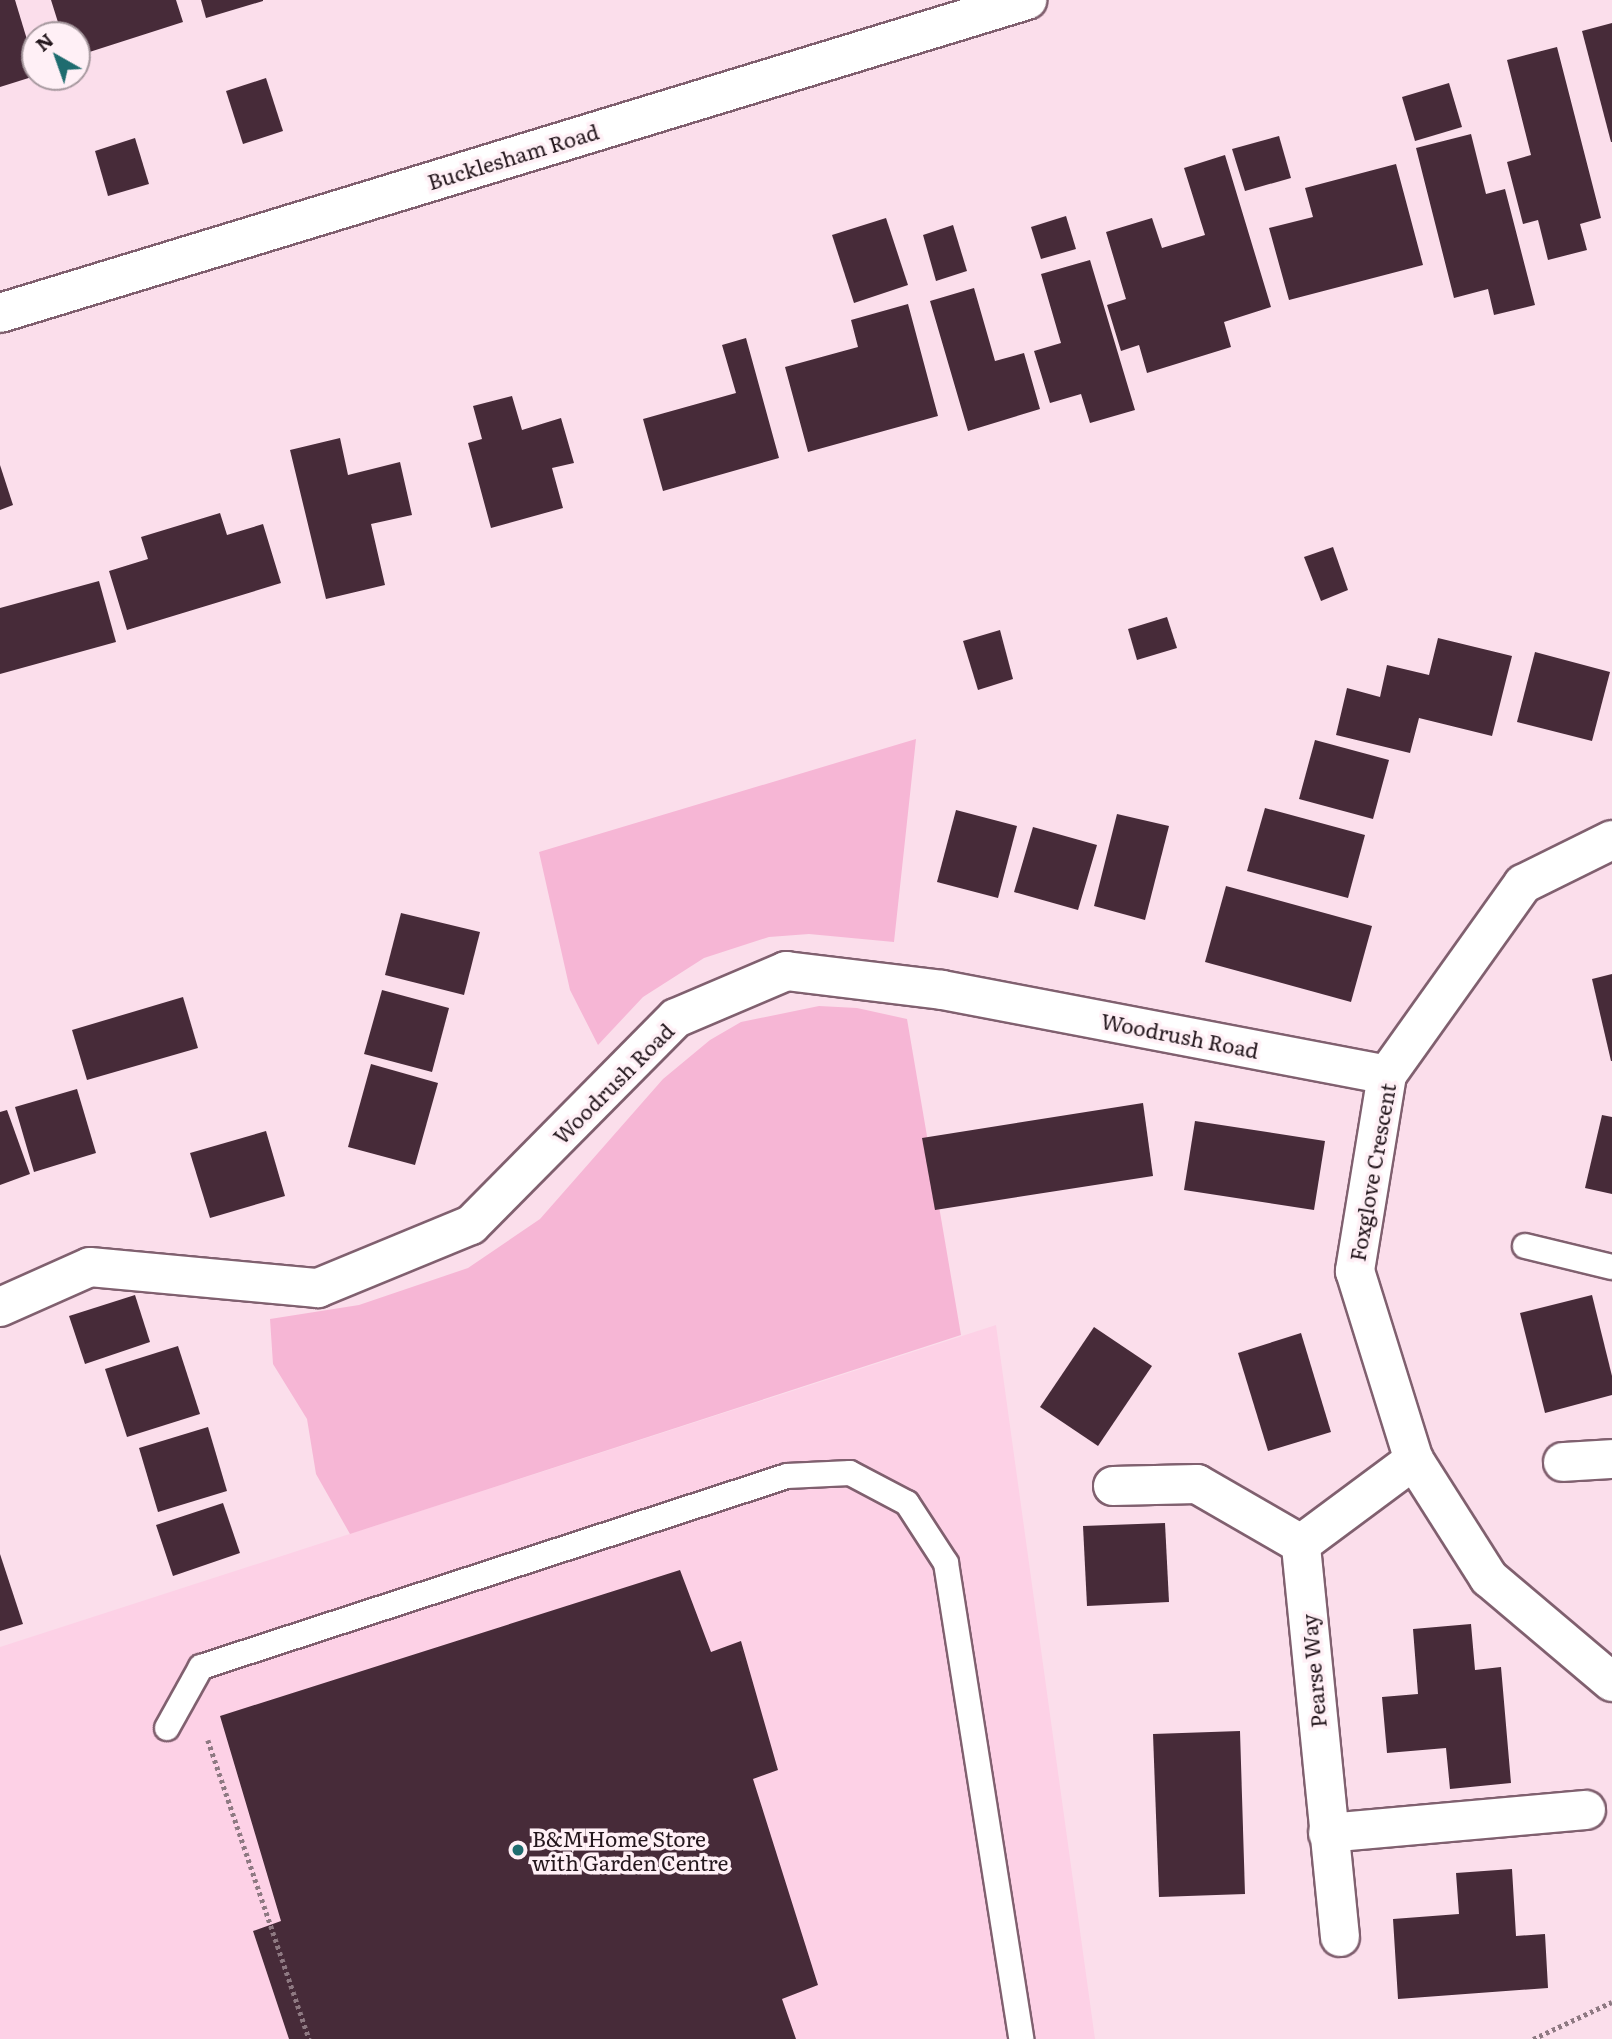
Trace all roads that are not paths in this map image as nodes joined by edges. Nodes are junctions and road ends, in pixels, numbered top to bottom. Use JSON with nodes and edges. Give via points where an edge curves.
{"nodes":[{"id":1,"x":1027,"y":0,"type":"edge"},
{"id":2,"x":0,"y":313,"type":"edge"},
{"id":3,"x":1612,"y":841,"type":"edge"},
{"id":4,"x":1387,"y":1075,"type":"junction"},
{"id":5,"x":1525,"y":1246,"type":"dead end"},
{"id":6,"x":1612,"y":1267,"type":"edge"},
{"id":7,"x":0,"y":1307,"type":"edge"},
{"id":8,"x":1612,"y":1459,"type":"edge"},
{"id":9,"x":1413,"y":1460,"type":"junction"},
{"id":10,"x":1563,"y":1462,"type":"dead end"},
{"id":11,"x":1113,"y":1486,"type":"dead end"},
{"id":12,"x":1301,"y":1544,"type":"junction"},
{"id":13,"x":1612,"y":1682,"type":"edge"},
{"id":14,"x":167,"y":1728,"type":"road end"},
{"id":15,"x":1586,"y":1810,"type":"dead end"},
{"id":16,"x":1328,"y":1833,"type":"junction"},
{"id":17,"x":1340,"y":1937,"type":"dead end"},
{"id":18,"x":1021,"y":2039,"type":"edge"}],
"edges":[{"from":1,"to":2,"type":"street","name":"Bucklesham Road"},
{"from":3,"to":4,"type":"street","name":"Foxglove Crescent","via":[[1524,884]]},
{"from":4,"to":7,"type":"street","name":"Woodrush Road","via":[[942,990],[786,971],[676,1018],[471,1225],[318,1288],[90,1267]]},
{"from":4,"to":9,"type":"street","name":"Foxglove Crescent","via":[[1355,1271]]},
{"from":5,"to":6,"type":"lane"},
{"from":8,"to":10,"type":"street"},
{"from":9,"to":12,"type":"street"},
{"from":9,"to":13,"type":"street","name":"Foxglove Crescent","via":[[1489,1578]]},
{"from":11,"to":12,"type":"street","via":[[1197,1484]]},
{"from":12,"to":16,"type":"street","name":"Pearse Way"},
{"from":14,"to":18,"type":"lane","via":[[201,1668],[787,1476],[850,1472],[907,1503],[946,1563]]},
{"from":15,"to":16,"type":"street"},
{"from":16,"to":17,"type":"street","name":"Pearse Way"}]}
